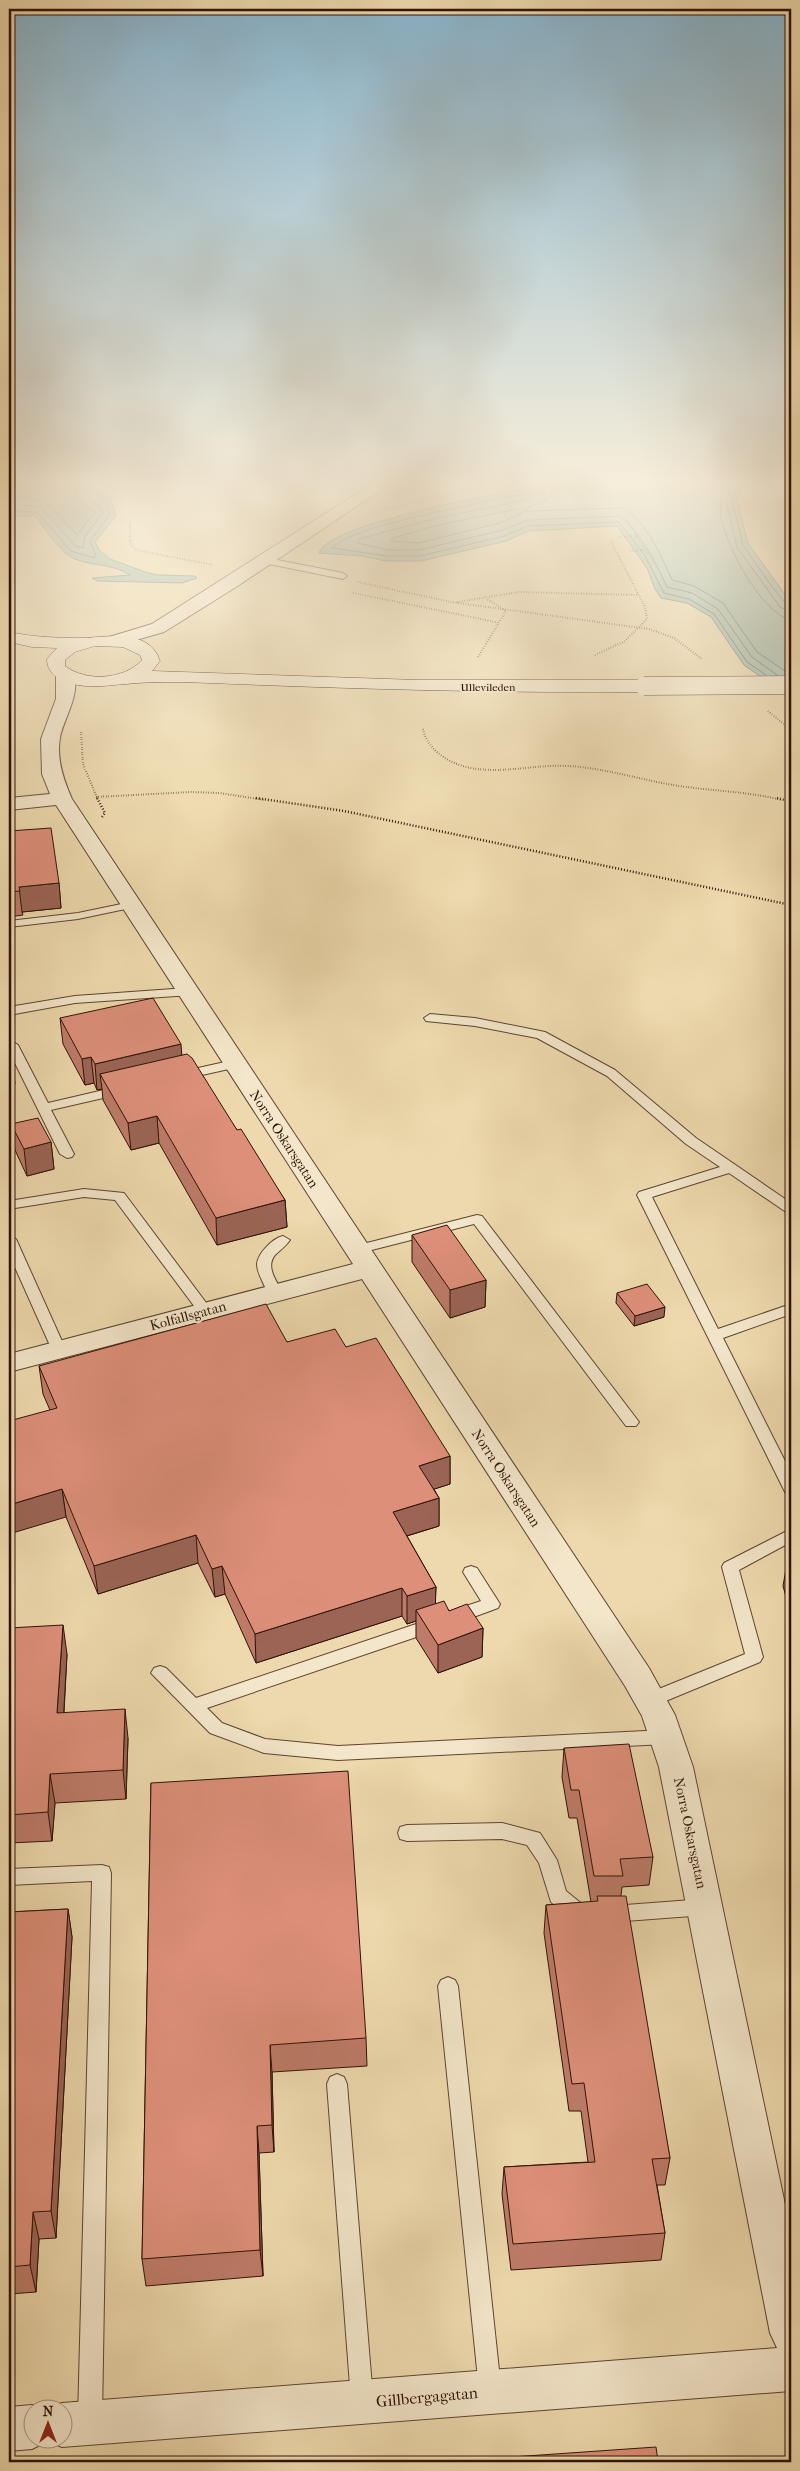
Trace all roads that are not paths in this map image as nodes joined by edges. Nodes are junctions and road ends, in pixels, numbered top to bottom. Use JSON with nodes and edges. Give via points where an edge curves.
{"nodes":[{"id":1,"x":204,"y":599,"type":"edge"},
{"id":2,"x":158,"y":628,"type":"junction"},
{"id":3,"x":9,"y":637,"type":"edge"},
{"id":4,"x":115,"y":641,"type":"junction"},
{"id":5,"x":32,"y":642,"type":"junction"},
{"id":6,"x":86,"y":643,"type":"junction"},
{"id":7,"x":149,"y":657,"type":"junction"},
{"id":8,"x":56,"y":659,"type":"junction"},
{"id":9,"x":65,"y":675,"type":"junction"},
{"id":10,"x":184,"y":676,"type":"junction"},
{"id":11,"x":126,"y":678,"type":"junction"},
{"id":12,"x":96,"y":681,"type":"junction"},
{"id":13,"x":791,"y":685,"type":"edge"},
{"id":14,"x":65,"y":700,"type":"junction"},
{"id":15,"x":62,"y":799,"type":"junction"},
{"id":16,"x":9,"y":804,"type":"edge"},
{"id":17,"x":131,"y":905,"type":"junction"},
{"id":18,"x":9,"y":924,"type":"edge"},
{"id":19,"x":187,"y":992,"type":"junction"},
{"id":20,"x":9,"y":1011,"type":"edge"},
{"id":21,"x":430,"y":1018,"type":"dead end"},
{"id":22,"x":12,"y":1045,"type":"dead end"},
{"id":23,"x":234,"y":1064,"type":"junction"},
{"id":24,"x":168,"y":1079,"type":"edge"},
{"id":25,"x":130,"y":1088,"type":"edge"},
{"id":26,"x":44,"y":1108,"type":"junction"},
{"id":27,"x":67,"y":1154,"type":"dead end"},
{"id":28,"x":731,"y":1168,"type":"junction"},
{"id":29,"x":9,"y":1205,"type":"edge"},
{"id":30,"x":791,"y":1210,"type":"edge"},
{"id":31,"x":9,"y":1239,"type":"edge"},
{"id":32,"x":283,"y":1240,"type":"dead end"},
{"id":33,"x":362,"y":1260,"type":"junction"},
{"id":34,"x":276,"y":1293,"type":"junction"},
{"id":35,"x":791,"y":1309,"type":"edge"},
{"id":36,"x":205,"y":1311,"type":"junction"},
{"id":37,"x":715,"y":1335,"type":"junction"},
{"id":38,"x":59,"y":1350,"type":"junction"},
{"id":39,"x":9,"y":1363,"type":"edge"},
{"id":40,"x":631,"y":1422,"type":"dead end"},
{"id":41,"x":791,"y":1488,"type":"edge"},
{"id":42,"x":791,"y":1535,"type":"edge"},
{"id":43,"x":471,"y":1572,"type":"dead end"},
{"id":44,"x":160,"y":1673,"type":"dead end"},
{"id":45,"x":650,"y":1700,"type":"junction"},
{"id":46,"x":193,"y":1706,"type":"junction"},
{"id":47,"x":666,"y":1737,"type":"junction"},
{"id":48,"x":407,"y":1833,"type":"dead end"},
{"id":49,"x":9,"y":1877,"type":"edge"},
{"id":50,"x":706,"y":1907,"type":"junction"},
{"id":51,"x":448,"y":1986,"type":"dead end"},
{"id":52,"x":337,"y":2084,"type":"dead end"},
{"id":53,"x":791,"y":2333,"type":"edge"},
{"id":54,"x":791,"y":2369,"type":"edge"},
{"id":55,"x":490,"y":2392,"type":"junction"},
{"id":56,"x":362,"y":2402,"type":"junction"},
{"id":57,"x":76,"y":2424,"type":"edge"},
{"id":58,"x":22,"y":2428,"type":"edge"},
{"id":59,"x":9,"y":2429,"type":"edge"}],
"edges":[{"from":1,"to":2,"type":"street"},
{"from":2,"to":4,"type":"street"},
{"from":2,"to":7,"type":"street"},
{"from":3,"to":5,"type":"main road"},
{"from":4,"to":6,"type":"main road","name":"Ullevileden"},
{"from":4,"to":7,"type":"main road","name":"Ullevileden","via":[[138,646]]},
{"from":5,"to":6,"type":"main road"},
{"from":5,"to":8,"type":"main road"},
{"from":6,"to":8,"type":"main road","via":[[70,648]]},
{"from":7,"to":10,"type":"main road","name":"Ullevileden"},
{"from":7,"to":11,"type":"main road","via":[[143,670]]},
{"from":8,"to":9,"type":"main road","via":[[56,668]]},
{"from":9,"to":12,"type":"main road","name":"Ullevileden"},
{"from":9,"to":14,"type":"street","name":"Norra Oskarsgatan"},
{"from":10,"to":11,"type":"main road","name":"Ullevileden"},
{"from":10,"to":13,"type":"main road","name":"Ullevileden","bridge":true,"via":[[388,686]]},
{"from":11,"to":12,"type":"main road","name":"Ullevileden"},
{"from":12,"to":14,"type":"street"},
{"from":14,"to":15,"type":"street","name":"Norra Oskarsgatan","via":[[50,739],[52,774]]},
{"from":15,"to":16,"type":"street"},
{"from":15,"to":17,"type":"street","name":"Norra Oskarsgatan"},
{"from":17,"to":18,"type":"lane","via":[[78,916]]},
{"from":17,"to":19,"type":"street","name":"Norra Oskarsgatan"},
{"from":19,"to":20,"type":"lane","via":[[96,999]]},
{"from":19,"to":23,"type":"street","name":"Norra Oskarsgatan"},
{"from":21,"to":28,"type":"lane","via":[[475,1022],[541,1036],[611,1073],[691,1141]]},
{"from":22,"to":26,"type":"lane"},
{"from":23,"to":24,"type":"lane"},
{"from":23,"to":33,"type":"street","name":"Norra Oskarsgatan"},
{"from":25,"to":26,"type":"lane"},
{"from":26,"to":27,"type":"lane"},
{"from":28,"to":30,"type":"lane"},
{"from":28,"to":37,"type":"lane","via":[[644,1196]]},
{"from":29,"to":36,"type":"lane","via":[[84,1193],[119,1196]]},
{"from":31,"to":38,"type":"lane"},
{"from":32,"to":34,"type":"lane","via":[[267,1253],[263,1264]]},
{"from":33,"to":34,"type":"street","name":"Kolfallsgatan"},
{"from":33,"to":40,"type":"lane","via":[[477,1219]]},
{"from":33,"to":45,"type":"street","name":"Norra Oskarsgatan"},
{"from":34,"to":36,"type":"street","name":"Kolfallsgatan"},
{"from":35,"to":37,"type":"lane"},
{"from":36,"to":38,"type":"street","name":"Kolfallsgatan"},
{"from":37,"to":41,"type":"lane"},
{"from":38,"to":39,"type":"street","name":"Kolfallsgatan"},
{"from":42,"to":45,"type":"lane","via":[[730,1567],[754,1657]]},
{"from":43,"to":46,"type":"lane","via":[[492,1604]]},
{"from":44,"to":46,"type":"lane"},
{"from":45,"to":47,"type":"street","name":"Norra Oskarsgatan"},
{"from":46,"to":47,"type":"lane","via":[[216,1728],[264,1746],[338,1753]]},
{"from":47,"to":50,"type":"street","name":"Norra Oskarsgatan","via":[[676,1768]]},
{"from":48,"to":50,"type":"lane","via":[[502,1831],[533,1839],[548,1860],[558,1896],[579,1914]]},
{"from":49,"to":57,"type":"lane","via":[[102,1873]]},
{"from":50,"to":53,"type":"street","name":"Norra Oskarsgatan"},
{"from":51,"to":55,"type":"lane"},
{"from":52,"to":56,"type":"lane"},
{"from":54,"to":55,"type":"street","name":"Gillbergagatan"},
{"from":55,"to":56,"type":"street","name":"Gillbergagatan"},
{"from":56,"to":57,"type":"street","name":"Gillbergagatan"},
{"from":58,"to":59,"type":"street"}]}
